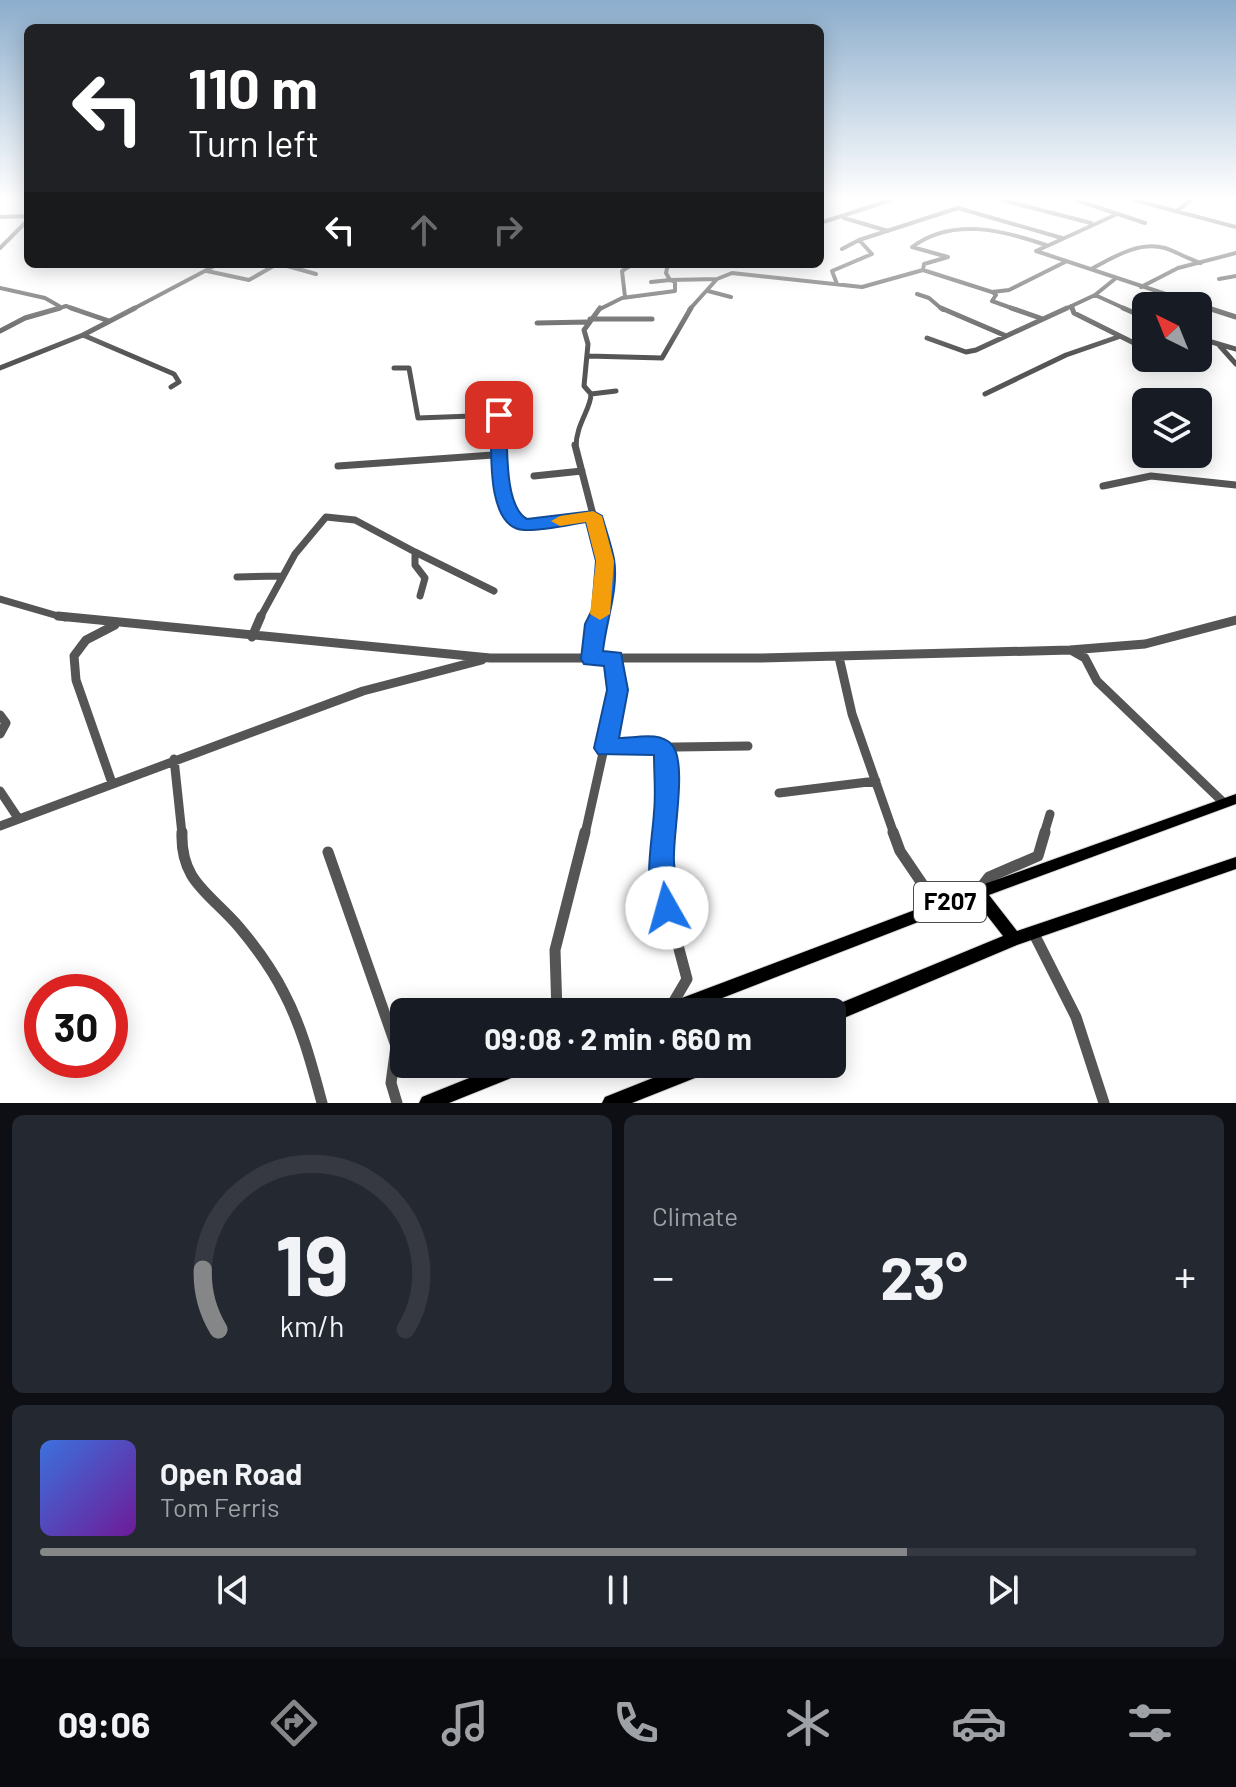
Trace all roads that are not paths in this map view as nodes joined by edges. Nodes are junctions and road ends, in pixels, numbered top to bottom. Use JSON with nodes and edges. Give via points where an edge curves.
{"nodes":[{"id":1,"x":870,"y":251,"type":"edge"},
{"id":2,"x":928,"y":251,"type":"edge"},
{"id":3,"x":1037,"y":251,"type":"edge"},
{"id":4,"x":1122,"y":251,"type":"edge"},
{"id":5,"x":1171,"y":251,"type":"edge"},
{"id":6,"x":1236,"y":253,"type":"edge"},
{"id":7,"x":1221,"y":259,"type":"junction"},
{"id":8,"x":1065,"y":262,"type":"junction"},
{"id":9,"x":1201,"y":263,"type":"junction"},
{"id":10,"x":1236,"y":264,"type":"edge"},
{"id":11,"x":212,"y":268,"type":"edge"},
{"id":12,"x":272,"y":268,"type":"edge"},
{"id":13,"x":294,"y":268,"type":"edge"},
{"id":14,"x":627,"y":268,"type":"edge"},
{"id":15,"x":667,"y":268,"type":"edge"},
{"id":16,"x":1091,"y":269,"type":"junction"},
{"id":17,"x":923,"y":270,"type":"junction"},
{"id":18,"x":207,"y":271,"type":"junction"},
{"id":19,"x":316,"y":274,"type":"dead end"},
{"id":20,"x":1236,"y":276,"type":"edge"},
{"id":21,"x":1116,"y":278,"type":"junction"},
{"id":22,"x":717,"y":279,"type":"junction"},
{"id":23,"x":1219,"y":279,"type":"dead end"},
{"id":24,"x":670,"y":280,"type":"junction"},
{"id":25,"x":651,"y":282,"type":"dead end"},
{"id":26,"x":837,"y":284,"type":"junction"},
{"id":27,"x":1141,"y":287,"type":"junction"},
{"id":28,"x":0,"y":288,"type":"edge"},
{"id":29,"x":708,"y":291,"type":"junction"},
{"id":30,"x":992,"y":292,"type":"junction"},
{"id":31,"x":917,"y":294,"type":"dead end"},
{"id":32,"x":1095,"y":295,"type":"junction"},
{"id":33,"x":625,"y":297,"type":"junction"},
{"id":34,"x":731,"y":297,"type":"dead end"},
{"id":35,"x":59,"y":306,"type":"junction"},
{"id":36,"x":1071,"y":306,"type":"junction"},
{"id":37,"x":1132,"y":312,"type":"edge"},
{"id":38,"x":1236,"y":317,"type":"edge"},
{"id":39,"x":652,"y":319,"type":"dead end"},
{"id":40,"x":1043,"y":319,"type":"junction"},
{"id":41,"x":111,"y":321,"type":"junction"},
{"id":42,"x":588,"y":321,"type":"junction"},
{"id":43,"x":537,"y":323,"type":"dead end"},
{"id":44,"x":0,"y":331,"type":"edge"},
{"id":45,"x":83,"y":335,"type":"junction"},
{"id":46,"x":1004,"y":335,"type":"junction"},
{"id":47,"x":1118,"y":337,"type":"junction"},
{"id":48,"x":927,"y":338,"type":"dead end"},
{"id":49,"x":1132,"y":343,"type":"edge"},
{"id":50,"x":1212,"y":343,"type":"edge"},
{"id":51,"x":1219,"y":345,"type":"junction"},
{"id":52,"x":1236,"y":349,"type":"edge"},
{"id":53,"x":588,"y":356,"type":"junction"},
{"id":54,"x":1236,"y":364,"type":"edge"},
{"id":55,"x":0,"y":368,"type":"edge"},
{"id":56,"x":394,"y":368,"type":"dead end"},
{"id":57,"x":171,"y":387,"type":"dead end"},
{"id":58,"x":616,"y":391,"type":"dead end"},
{"id":59,"x":591,"y":394,"type":"junction"},
{"id":60,"x":985,"y":394,"type":"dead end"},
{"id":61,"x":498,"y":457,"type":"junction"},
{"id":62,"x":338,"y":466,"type":"dead end"},
{"id":63,"x":582,"y":471,"type":"junction"},
{"id":64,"x":534,"y":476,"type":"dead end"},
{"id":65,"x":1236,"y":485,"type":"edge"},
{"id":66,"x":1103,"y":486,"type":"dead end"},
{"id":67,"x":593,"y":516,"type":"junction"},
{"id":68,"x":415,"y":552,"type":"junction"},
{"id":69,"x":282,"y":576,"type":"junction"},
{"id":70,"x":237,"y":577,"type":"dead end"},
{"id":71,"x":494,"y":591,"type":"dead end"},
{"id":72,"x":420,"y":596,"type":"dead end"},
{"id":73,"x":0,"y":599,"type":"edge"},
{"id":74,"x":1236,"y":620,"type":"edge"},
{"id":75,"x":118,"y":623,"type":"junction"},
{"id":76,"x":252,"y":637,"type":"junction"},
{"id":77,"x":1070,"y":650,"type":"junction"},
{"id":78,"x":839,"y":657,"type":"junction"},
{"id":79,"x":490,"y":658,"type":"junction"},
{"id":80,"x":614,"y":658,"type":"junction"},
{"id":81,"x":592,"y":659,"type":"junction"},
{"id":82,"x":0,"y":715,"type":"edge"},
{"id":83,"x":0,"y":734,"type":"edge"},
{"id":84,"x":748,"y":746,"type":"dead end"},
{"id":85,"x":663,"y":747,"type":"junction"},
{"id":86,"x":606,"y":748,"type":"junction"},
{"id":87,"x":174,"y":759,"type":"junction"},
{"id":88,"x":876,"y":781,"type":"junction"},
{"id":89,"x":112,"y":783,"type":"junction"},
{"id":90,"x":0,"y":791,"type":"edge"},
{"id":91,"x":779,"y":793,"type":"dead end"},
{"id":92,"x":1230,"y":801,"type":"edge"},
{"id":93,"x":1050,"y":814,"type":"dead end"},
{"id":94,"x":18,"y":818,"type":"junction"},
{"id":95,"x":0,"y":826,"type":"edge"},
{"id":96,"x":328,"y":852,"type":"dead end"},
{"id":97,"x":1236,"y":863,"type":"edge"},
{"id":98,"x":978,"y":892,"type":"junction"},
{"id":99,"x":938,"y":907,"type":"junction"},
{"id":100,"x":1033,"y":932,"type":"junction"},
{"id":101,"x":1014,"y":939,"type":"junction"},
{"id":102,"x":557,"y":998,"type":"edge"},
{"id":103,"x":675,"y":998,"type":"edge"},
{"id":104,"x":703,"y":998,"type":"edge"},
{"id":105,"x":846,"y":1009,"type":"edge"},
{"id":106,"x":490,"y":1078,"type":"edge"},
{"id":107,"x":674,"y":1078,"type":"edge"},
{"id":108,"x":322,"y":1103,"type":"edge"},
{"id":109,"x":397,"y":1103,"type":"edge"},
{"id":110,"x":428,"y":1103,"type":"edge"},
{"id":111,"x":611,"y":1103,"type":"edge"},
{"id":112,"x":1104,"y":1103,"type":"edge"}],
"edges":[{"from":1,"to":26,"type":"street","via":[[832,271]]},
{"from":2,"to":17,"type":"street","via":[[948,257],[924,264]]},
{"from":3,"to":8,"type":"street"},
{"from":4,"to":16,"type":"street"},
{"from":5,"to":9,"type":"street"},
{"from":6,"to":7,"type":"street"},
{"from":7,"to":9,"type":"street"},
{"from":7,"to":10,"type":"street"},
{"from":8,"to":16,"type":"street"},
{"from":8,"to":30,"type":"street","via":[[1009,290]]},
{"from":9,"to":27,"type":"street"},
{"from":11,"to":18,"type":"street"},
{"from":12,"to":18,"type":"street","via":[[249,280]]},
{"from":13,"to":19,"type":"street"},
{"from":14,"to":33,"type":"street","via":[[622,271]]},
{"from":15,"to":24,"type":"street"},
{"from":16,"to":21,"type":"street"},
{"from":17,"to":26,"type":"street","via":[[873,286]]},
{"from":17,"to":30,"type":"street"},
{"from":18,"to":41,"type":"street"},
{"from":20,"to":23,"type":"street"},
{"from":21,"to":27,"type":"street"},
{"from":21,"to":32,"type":"street"},
{"from":22,"to":24,"type":"street"},
{"from":22,"to":26,"type":"street","via":[[732,273]]},
{"from":22,"to":29,"type":"street"},
{"from":24,"to":25,"type":"street"},
{"from":24,"to":33,"type":"street","via":[[675,291]]},
{"from":27,"to":38,"type":"street"},
{"from":28,"to":35,"type":"street"},
{"from":29,"to":34,"type":"street"},
{"from":29,"to":53,"type":"street","via":[[685,314],[662,358]]},
{"from":30,"to":40,"type":"street","via":[[992,301]]},
{"from":31,"to":46,"type":"street","via":[[948,314]]},
{"from":32,"to":36,"type":"street"},
{"from":32,"to":37,"type":"street"},
{"from":33,"to":42,"type":"street","via":[[607,302]]},
{"from":35,"to":41,"type":"street","via":[[78,307]]},
{"from":35,"to":44,"type":"street"},
{"from":36,"to":40,"type":"street"},
{"from":36,"to":47,"type":"street","via":[[1074,313]]},
{"from":39,"to":42,"type":"street"},
{"from":40,"to":46,"type":"street"},
{"from":41,"to":45,"type":"street"},
{"from":42,"to":43,"type":"street"},
{"from":42,"to":53,"type":"street"},
{"from":45,"to":55,"type":"street"},
{"from":45,"to":57,"type":"street","via":[[174,374],[179,382]]},
{"from":46,"to":48,"type":"street","via":[[966,352]]},
{"from":47,"to":49,"type":"street"},
{"from":47,"to":60,"type":"street","via":[[1084,346]]},
{"from":50,"to":51,"type":"street"},
{"from":51,"to":52,"type":"street"},
{"from":51,"to":54,"type":"street"},
{"from":53,"to":59,"type":"street","via":[[584,386]]},
{"from":56,"to":61,"type":"street","via":[[409,368],[418,418],[499,415]]},
{"from":58,"to":59,"type":"street"},
{"from":59,"to":63,"type":"street","via":[[576,432]]},
{"from":61,"to":62,"type":"street"},
{"from":61,"to":67,"type":"street","via":[[503,500],[516,521],[534,524]]},
{"from":63,"to":64,"type":"street"},
{"from":63,"to":67,"type":"street"},
{"from":65,"to":66,"type":"street","via":[[1151,476]]},
{"from":67,"to":81,"type":"street","via":[[605,561]]},
{"from":68,"to":69,"type":"street","via":[[355,520],[326,517]]},
{"from":68,"to":71,"type":"street"},
{"from":68,"to":72,"type":"street","via":[[415,565],[425,578]]},
{"from":69,"to":70,"type":"street"},
{"from":69,"to":76,"type":"street"},
{"from":73,"to":75,"type":"street","via":[[57,619]]},
{"from":74,"to":77,"type":"street","via":[[1145,644]]},
{"from":75,"to":76,"type":"street"},
{"from":75,"to":89,"type":"street","via":[[86,640],[74,656],[76,680]]},
{"from":76,"to":79,"type":"street"},
{"from":77,"to":78,"type":"street"},
{"from":77,"to":92,"type":"street","via":[[1085,658],[1097,681]]},
{"from":78,"to":80,"type":"street"},
{"from":78,"to":88,"type":"street"},
{"from":79,"to":81,"type":"street"},
{"from":79,"to":87,"type":"street","via":[[363,691]]},
{"from":80,"to":81,"type":"street"},
{"from":80,"to":86,"type":"street","via":[[617,690]]},
{"from":82,"to":83,"type":"street","via":[[6,723]]},
{"from":84,"to":85,"type":"street"},
{"from":85,"to":86,"type":"street"},
{"from":85,"to":103,"type":"street","via":[[667,811],[661,859],[667,908],[687,979]]},
{"from":86,"to":102,"type":"street","via":[[555,950]]},
{"from":87,"to":89,"type":"street"},
{"from":87,"to":108,"type":"street","via":[[183,817],[181,855],[196,885],[239,927],[284,992]]},
{"from":88,"to":91,"type":"street"},
{"from":88,"to":99,"type":"street","via":[[900,851]]},
{"from":89,"to":94,"type":"street"},
{"from":90,"to":94,"type":"street"},
{"from":92,"to":98,"type":"main road","number":"F207"},
{"from":93,"to":98,"type":"street","via":[[1038,856],[989,877]]},
{"from":94,"to":95,"type":"street"},
{"from":96,"to":109,"type":"street","via":[[396,1046],[398,1063],[388,1081]]},
{"from":97,"to":100,"type":"main road","number":"F207"},
{"from":98,"to":99,"type":"main road","number":"F207"},
{"from":98,"to":101,"type":"main road"},
{"from":99,"to":104,"type":"main road","number":"F207"},
{"from":100,"to":101,"type":"main road","number":"F207"},
{"from":100,"to":112,"type":"street","via":[[1076,1017]]},
{"from":101,"to":105,"type":"main road","number":"F207"},
{"from":106,"to":110,"type":"main road"},
{"from":107,"to":111,"type":"main road"}]}
